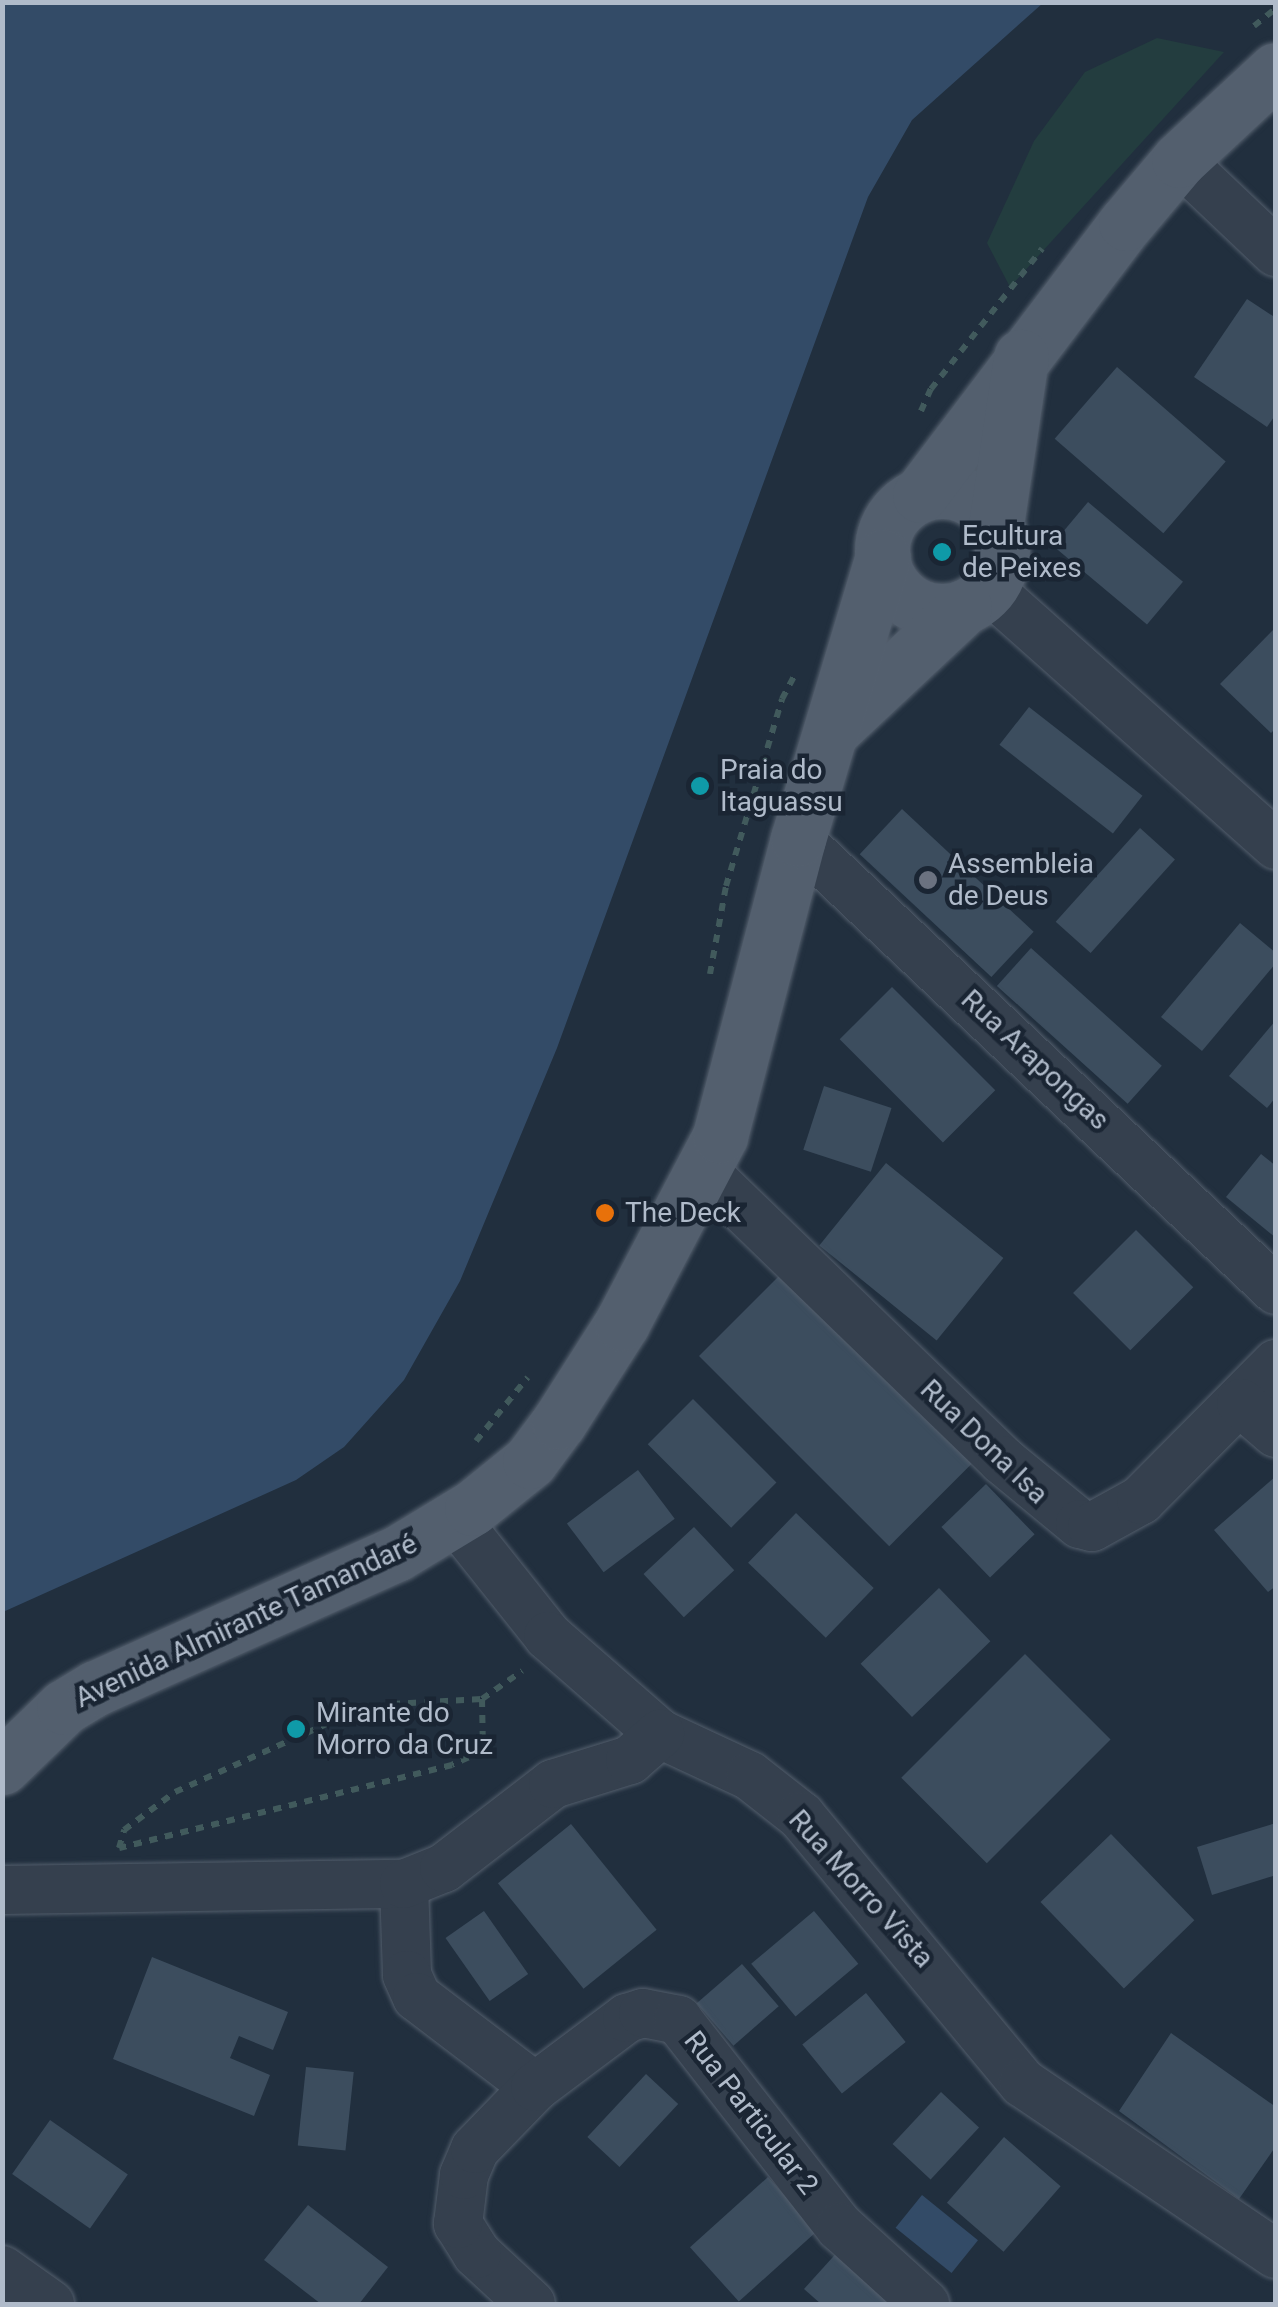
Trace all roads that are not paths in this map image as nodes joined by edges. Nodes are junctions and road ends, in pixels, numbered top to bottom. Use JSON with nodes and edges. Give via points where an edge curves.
{"nodes":[{"id":1,"x":1276,"y":70,"type":"edge"},
{"id":2,"x":1179,"y":160,"type":"junction"},
{"id":3,"x":1275,"y":252,"type":"edge"},
{"id":4,"x":1011,"y":339,"type":"junction"},
{"id":5,"x":920,"y":495,"type":"junction"},
{"id":6,"x":996,"y":525,"type":"junction"},
{"id":7,"x":883,"y":556,"type":"junction"},
{"id":8,"x":976,"y":598,"type":"junction"},
{"id":9,"x":833,"y":730,"type":"junction"},
{"id":10,"x":798,"y":839,"type":"junction"},
{"id":11,"x":1276,"y":845,"type":"edge"},
{"id":12,"x":705,"y":1172,"type":"junction"},
{"id":13,"x":1273,"y":1286,"type":"edge"},
{"id":14,"x":1276,"y":1364,"type":"edge"},
{"id":15,"x":1258,"y":1418,"type":"edge"},
{"id":16,"x":455,"y":1519,"type":"junction"},
{"id":17,"x":660,"y":1734,"type":"junction"},
{"id":18,"x":2,"y":1767,"type":"edge"},
{"id":19,"x":404,"y":1884,"type":"junction"},
{"id":20,"x":2,"y":1890,"type":"edge"},
{"id":21,"x":535,"y":2087,"type":"junction"},
{"id":22,"x":1276,"y":2254,"type":"edge"},
{"id":23,"x":2,"y":2270,"type":"edge"},
{"id":24,"x":50,"y":2304,"type":"edge"},
{"id":25,"x":531,"y":2304,"type":"edge"},
{"id":26,"x":925,"y":2304,"type":"edge"}],
"edges":[{"from":1,"to":2,"type":"main road","name":"Avenida Almirante Tamandaré"},
{"from":2,"to":3,"type":"street"},
{"from":2,"to":4,"type":"main road","name":"Avenida Almirante Tamandaré"},
{"from":4,"to":5,"type":"main road","name":"Avenida Almirante Tamandaré"},
{"from":4,"to":6,"type":"main road","name":"Avenida Almirante Tamandaré"},
{"from":5,"to":6,"type":"main road","via":[[964,496]]},
{"from":5,"to":7,"type":"main road","name":"Avenida Almirante Tamandaré","via":[[894,515]]},
{"from":6,"to":8,"type":"main road","name":"Avenida Almirante Tamandaré","via":[[1002,559]]},
{"from":7,"to":8,"type":"main road","via":[[891,582],[911,602],[937,611]]},
{"from":7,"to":9,"type":"main road","name":"Avenida Almirante Tamandaré"},
{"from":8,"to":9,"type":"main road","name":"Avenida Almirante Tamandaré"},
{"from":8,"to":11,"type":"street"},
{"from":9,"to":10,"type":"main road","name":"Avenida Almirante Tamandaré"},
{"from":10,"to":12,"type":"main road","name":"Avenida Almirante Tamandaré","via":[[731,1103]]},
{"from":10,"to":13,"type":"street","name":"Rua Arapongas"},
{"from":12,"to":15,"type":"street","name":"Rua Dona Isa","via":[[1002,1460],[1080,1524],[1092,1528],[1121,1516]]},
{"from":12,"to":16,"type":"main road","name":"Avenida Almirante Tamandaré","via":[[559,1422],[530,1461]]},
{"from":14,"to":15,"type":"street","name":"Rua Dona Isa"},
{"from":16,"to":17,"type":"street","name":"Rua Morro Vista","via":[[548,1636]]},
{"from":16,"to":18,"type":"main road","name":"Avenida Almirante Tamandaré","via":[[396,1554],[96,1688],[64,1708]]},
{"from":17,"to":19,"type":"street","via":[[630,1760],[553,1784],[459,1858]]},
{"from":17,"to":22,"type":"street","name":"Rua Morro Vista","via":[[750,1776],[801,1816],[1023,2083]]},
{"from":19,"to":20,"type":"street"},
{"from":19,"to":21,"type":"street","via":[[407,1975],[417,1997]]},
{"from":21,"to":25,"type":"street","name":"Rua Particular 2","via":[[475,2149],[457,2198],[458,2224],[476,2254]]},
{"from":21,"to":26,"type":"street","name":"Rua Particular 2","via":[[626,2018],[644,2012],[678,2020],[840,2228]]},
{"from":23,"to":24,"type":"street"}]}
